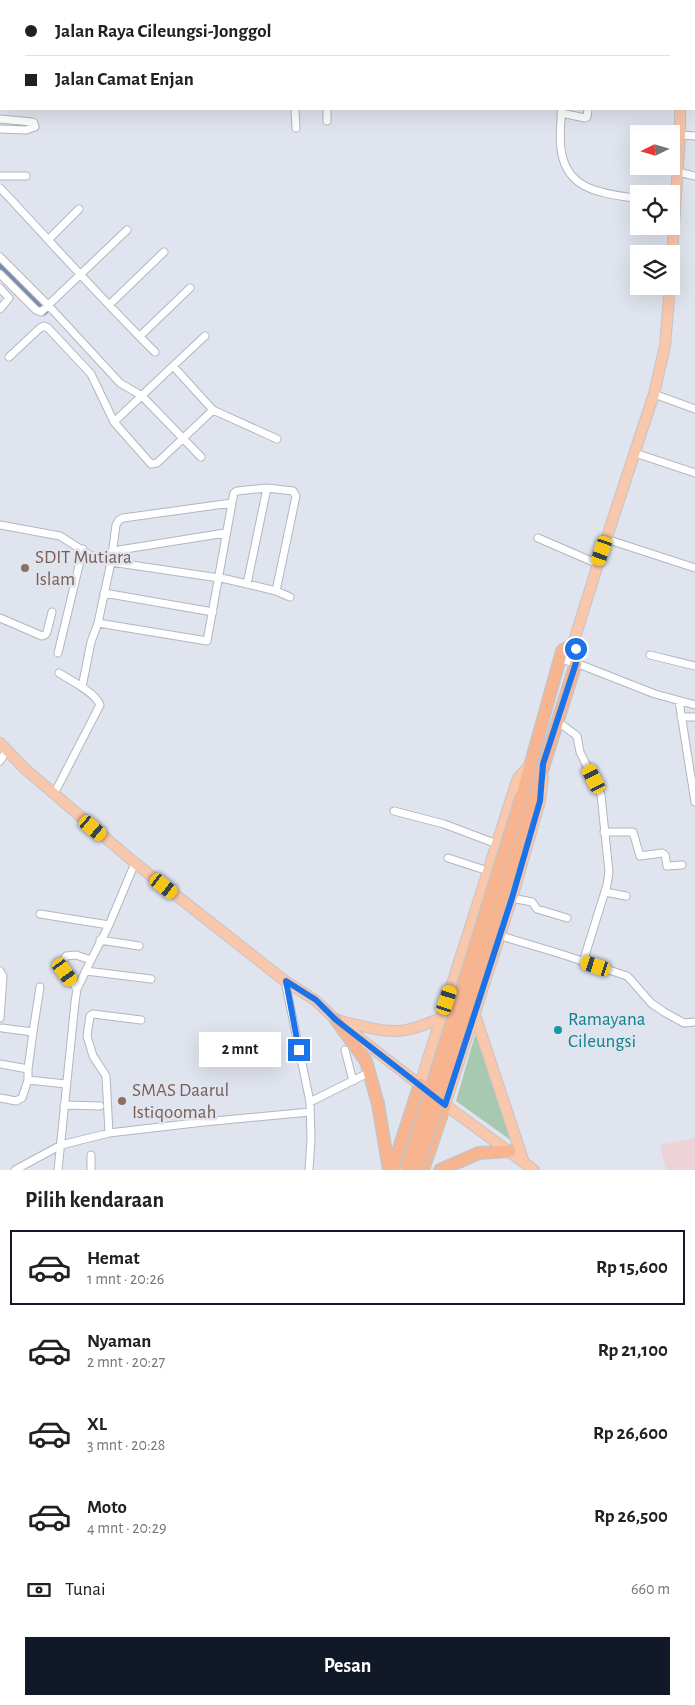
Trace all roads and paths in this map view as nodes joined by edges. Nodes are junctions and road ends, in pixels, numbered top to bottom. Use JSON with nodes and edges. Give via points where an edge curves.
{"nodes":[{"id":1,"x":295,"y":110,"type":"edge"},
{"id":2,"x":327,"y":110,"type":"edge"},
{"id":3,"x":588,"y":110,"type":"edge"},
{"id":4,"x":680,"y":110,"type":"edge"},
{"id":5,"x":562,"y":111,"type":"edge"},
{"id":6,"x":0,"y":119,"type":"edge"},
{"id":7,"x":328,"y":121,"type":"dead end"},
{"id":8,"x":680,"y":125,"type":"edge"},
{"id":9,"x":296,"y":128,"type":"dead end"},
{"id":10,"x":0,"y":129,"type":"edge"},
{"id":11,"x":680,"y":135,"type":"edge"},
{"id":12,"x":695,"y":136,"type":"edge"},
{"id":13,"x":680,"y":172,"type":"edge"},
{"id":14,"x":0,"y":176,"type":"edge"},
{"id":15,"x":26,"y":176,"type":"dead end"},
{"id":16,"x":695,"y":176,"type":"edge"},
{"id":17,"x":0,"y":188,"type":"edge"},
{"id":18,"x":630,"y":197,"type":"edge"},
{"id":19,"x":79,"y":209,"type":"dead end"},
{"id":20,"x":127,"y":230,"type":"dead end"},
{"id":21,"x":49,"y":239,"type":"junction"},
{"id":22,"x":164,"y":252,"type":"dead end"},
{"id":23,"x":0,"y":258,"type":"edge"},
{"id":24,"x":80,"y":276,"type":"junction"},
{"id":25,"x":1,"y":281,"type":"edge"},
{"id":26,"x":190,"y":288,"type":"dead end"},
{"id":27,"x":669,"y":295,"type":"edge"},
{"id":28,"x":48,"y":304,"type":"junction"},
{"id":29,"x":109,"y":305,"type":"junction"},
{"id":30,"x":0,"y":309,"type":"edge"},
{"id":31,"x":140,"y":336,"type":"junction"},
{"id":32,"x":205,"y":336,"type":"dead end"},
{"id":33,"x":156,"y":352,"type":"dead end"},
{"id":34,"x":9,"y":357,"type":"dead end"},
{"id":35,"x":173,"y":366,"type":"junction"},
{"id":36,"x":654,"y":394,"type":"junction"},
{"id":37,"x":142,"y":396,"type":"junction"},
{"id":38,"x":695,"y":408,"type":"edge"},
{"id":39,"x":213,"y":410,"type":"junction"},
{"id":40,"x":114,"y":422,"type":"junction"},
{"id":41,"x":182,"y":438,"type":"junction"},
{"id":42,"x":277,"y":439,"type":"dead end"},
{"id":43,"x":635,"y":453,"type":"junction"},
{"id":44,"x":201,"y":457,"type":"dead end"},
{"id":45,"x":695,"y":473,"type":"edge"},
{"id":46,"x":267,"y":488,"type":"junction"},
{"id":47,"x":232,"y":503,"type":"junction"},
{"id":48,"x":0,"y":525,"type":"edge"},
{"id":49,"x":225,"y":533,"type":"junction"},
{"id":50,"x":538,"y":538,"type":"dead end"},
{"id":51,"x":606,"y":538,"type":"junction"},
{"id":52,"x":82,"y":549,"type":"junction"},
{"id":53,"x":113,"y":551,"type":"junction"},
{"id":54,"x":111,"y":562,"type":"junction"},
{"id":55,"x":598,"y":564,"type":"junction"},
{"id":56,"x":695,"y":568,"type":"edge"},
{"id":57,"x":218,"y":578,"type":"junction"},
{"id":58,"x":247,"y":584,"type":"junction"},
{"id":59,"x":276,"y":591,"type":"junction"},
{"id":60,"x":104,"y":593,"type":"junction"},
{"id":61,"x":290,"y":597,"type":"dead end"},
{"id":62,"x":52,"y":612,"type":"dead end"},
{"id":63,"x":213,"y":612,"type":"junction"},
{"id":64,"x":0,"y":618,"type":"edge"},
{"id":65,"x":98,"y":623,"type":"junction"},
{"id":66,"x":573,"y":644,"type":"junction"},
{"id":67,"x":58,"y":653,"type":"dead end"},
{"id":68,"x":650,"y":655,"type":"dead end"},
{"id":69,"x":560,"y":659,"type":"junction"},
{"id":70,"x":576,"y":663,"type":"junction"},
{"id":71,"x":695,"y":666,"type":"edge"},
{"id":72,"x":59,"y":673,"type":"dead end"},
{"id":73,"x":82,"y":688,"type":"junction"},
{"id":74,"x":679,"y":701,"type":"junction"},
{"id":75,"x":695,"y":705,"type":"edge"},
{"id":76,"x":681,"y":717,"type":"junction"},
{"id":77,"x":695,"y":717,"type":"edge"},
{"id":78,"x":557,"y":721,"type":"junction"},
{"id":79,"x":4,"y":747,"type":"edge"},
{"id":80,"x":0,"y":761,"type":"edge"},
{"id":81,"x":531,"y":764,"type":"junction"},
{"id":82,"x":543,"y":764,"type":"junction"},
{"id":83,"x":54,"y":794,"type":"junction"},
{"id":84,"x":695,"y":802,"type":"edge"},
{"id":85,"x":394,"y":811,"type":"dead end"},
{"id":86,"x":604,"y":832,"type":"junction"},
{"id":87,"x":497,"y":844,"type":"junction"},
{"id":88,"x":448,"y":858,"type":"dead end"},
{"id":89,"x":135,"y":863,"type":"junction"},
{"id":90,"x":682,"y":865,"type":"dead end"},
{"id":91,"x":488,"y":871,"type":"junction"},
{"id":92,"x":605,"y":892,"type":"junction"},
{"id":93,"x":626,"y":896,"type":"dead end"},
{"id":94,"x":512,"y":898,"type":"junction"},
{"id":95,"x":40,"y":914,"type":"dead end"},
{"id":96,"x":567,"y":918,"type":"dead end"},
{"id":97,"x":109,"y":925,"type":"junction"},
{"id":98,"x":501,"y":936,"type":"junction"},
{"id":99,"x":100,"y":940,"type":"junction"},
{"id":100,"x":139,"y":946,"type":"dead end"},
{"id":101,"x":91,"y":960,"type":"junction"},
{"id":102,"x":583,"y":962,"type":"junction"},
{"id":103,"x":0,"y":971,"type":"edge"},
{"id":104,"x":86,"y":971,"type":"junction"},
{"id":105,"x":151,"y":979,"type":"dead end"},
{"id":106,"x":286,"y":981,"type":"junction"},
{"id":107,"x":40,"y":987,"type":"dead end"},
{"id":108,"x":77,"y":989,"type":"junction"},
{"id":109,"x":475,"y":1015,"type":"junction"},
{"id":110,"x":0,"y":1018,"type":"edge"},
{"id":111,"x":441,"y":1018,"type":"junction"},
{"id":112,"x":141,"y":1020,"type":"dead end"},
{"id":113,"x":336,"y":1020,"type":"junction"},
{"id":114,"x":695,"y":1022,"type":"edge"},
{"id":115,"x":2,"y":1028,"type":"dead end"},
{"id":116,"x":33,"y":1032,"type":"junction"},
{"id":117,"x":345,"y":1050,"type":"dead end"},
{"id":118,"x":0,"y":1064,"type":"edge"},
{"id":119,"x":28,"y":1069,"type":"junction"},
{"id":120,"x":370,"y":1072,"type":"junction"},
{"id":121,"x":28,"y":1080,"type":"junction"},
{"id":122,"x":354,"y":1080,"type":"junction"},
{"id":123,"x":66,"y":1084,"type":"junction"},
{"id":124,"x":420,"y":1084,"type":"junction"},
{"id":125,"x":0,"y":1098,"type":"edge"},
{"id":126,"x":310,"y":1102,"type":"junction"},
{"id":127,"x":64,"y":1105,"type":"junction"},
{"id":128,"x":445,"y":1105,"type":"junction"},
{"id":129,"x":100,"y":1106,"type":"dead end"},
{"id":130,"x":310,"y":1112,"type":"junction"},
{"id":131,"x":109,"y":1133,"type":"junction"},
{"id":132,"x":61,"y":1145,"type":"junction"},
{"id":133,"x":510,"y":1151,"type":"junction"},
{"id":134,"x":91,"y":1155,"type":"dead end"},
{"id":135,"x":523,"y":1160,"type":"junction"},
{"id":136,"x":17,"y":1169,"type":"edge"},
{"id":137,"x":58,"y":1170,"type":"edge"},
{"id":138,"x":91,"y":1170,"type":"edge"},
{"id":139,"x":309,"y":1170,"type":"edge"},
{"id":140,"x":391,"y":1170,"type":"edge"},
{"id":141,"x":406,"y":1170,"type":"edge"},
{"id":142,"x":417,"y":1170,"type":"edge"},
{"id":143,"x":423,"y":1170,"type":"edge"},
{"id":144,"x":440,"y":1170,"type":"edge"},
{"id":145,"x":534,"y":1170,"type":"edge"}],
"edges":[{"from":1,"to":9,"type":"street"},
{"from":2,"to":7,"type":"street"},
{"from":3,"to":5,"type":"street","via":[[585,118]]},
{"from":4,"to":8,"type":"main road"},
{"from":5,"to":18,"type":"street","via":[[561,155],[566,169],[585,187]]},
{"from":6,"to":10,"type":"street","via":[[32,122],[35,127]]},
{"from":11,"to":12,"type":"street"},
{"from":13,"to":16,"type":"street"},
{"from":14,"to":15,"type":"street"},
{"from":17,"to":21,"type":"street"},
{"from":19,"to":21,"type":"street"},
{"from":20,"to":24,"type":"street"},
{"from":21,"to":24,"type":"street"},
{"from":22,"to":29,"type":"street"},
{"from":23,"to":28,"type":"street"},
{"from":24,"to":28,"type":"street"},
{"from":24,"to":29,"type":"street"},
{"from":25,"to":28,"type":"street","via":[[36,310],[41,312]]},
{"from":25,"to":30,"type":"street","via":[[9,299]]},
{"from":26,"to":31,"type":"street"},
{"from":27,"to":36,"type":"main road","via":[[665,346]]},
{"from":28,"to":37,"type":"street","via":[[120,383]]},
{"from":29,"to":31,"type":"street"},
{"from":31,"to":33,"type":"street"},
{"from":32,"to":35,"type":"street"},
{"from":34,"to":40,"type":"street","via":[[46,326],[91,374]]},
{"from":35,"to":37,"type":"street"},
{"from":35,"to":39,"type":"street"},
{"from":36,"to":38,"type":"street"},
{"from":36,"to":43,"type":"main road"},
{"from":37,"to":40,"type":"street"},
{"from":37,"to":41,"type":"street"},
{"from":39,"to":41,"type":"street"},
{"from":39,"to":42,"type":"street"},
{"from":40,"to":41,"type":"street","via":[[151,464]]},
{"from":41,"to":44,"type":"street"},
{"from":43,"to":45,"type":"street"},
{"from":43,"to":51,"type":"main road"},
{"from":46,"to":47,"type":"street","via":[[237,491]]},
{"from":46,"to":58,"type":"street"},
{"from":46,"to":59,"type":"street","via":[[291,490],[296,496]]},
{"from":47,"to":49,"type":"street"},
{"from":47,"to":53,"type":"street","via":[[123,518],[116,525]]},
{"from":48,"to":52,"type":"street","via":[[52,534]]},
{"from":49,"to":53,"type":"street"},
{"from":49,"to":57,"type":"street"},
{"from":50,"to":55,"type":"street"},
{"from":51,"to":55,"type":"main road"},
{"from":51,"to":56,"type":"street"},
{"from":52,"to":54,"type":"street"},
{"from":52,"to":67,"type":"street"},
{"from":53,"to":54,"type":"street"},
{"from":54,"to":57,"type":"street"},
{"from":54,"to":60,"type":"street"},
{"from":55,"to":66,"type":"main road"},
{"from":57,"to":58,"type":"street"},
{"from":57,"to":63,"type":"street"},
{"from":58,"to":59,"type":"street"},
{"from":59,"to":61,"type":"street"},
{"from":60,"to":63,"type":"street"},
{"from":60,"to":65,"type":"street"},
{"from":62,"to":64,"type":"street","via":[[48,632],[42,636]]},
{"from":63,"to":65,"type":"street","via":[[207,641]]},
{"from":65,"to":73,"type":"street"},
{"from":66,"to":69,"type":"highway","via":[[562,651]]},
{"from":66,"to":70,"type":"highway"},
{"from":68,"to":71,"type":"street"},
{"from":69,"to":70,"type":"street"},
{"from":69,"to":81,"type":"highway"},
{"from":70,"to":74,"type":"street"},
{"from":70,"to":78,"type":"highway"},
{"from":72,"to":73,"type":"street"},
{"from":73,"to":83,"type":"street","via":[[100,705]]},
{"from":74,"to":75,"type":"street"},
{"from":74,"to":76,"type":"street"},
{"from":76,"to":77,"type":"street"},
{"from":76,"to":84,"type":"street"},
{"from":78,"to":82,"type":"highway"},
{"from":78,"to":86,"type":"street","via":[[577,736],[580,752],[601,795]]},
{"from":79,"to":80,"type":"street"},
{"from":79,"to":83,"type":"main road"},
{"from":81,"to":87,"type":"main road","via":[[518,778]]},
{"from":81,"to":141,"type":"highway","bridge":true},
{"from":82,"to":94,"type":"main road","via":[[540,801]]},
{"from":82,"to":142,"type":"highway","bridge":true},
{"from":83,"to":89,"type":"main road"},
{"from":85,"to":87,"type":"street","via":[[444,824]]},
{"from":86,"to":90,"type":"street","via":[[632,832],[640,856],[662,853],[667,866]]},
{"from":86,"to":92,"type":"street","via":[[609,878]]},
{"from":87,"to":91,"type":"main road"},
{"from":88,"to":91,"type":"street"},
{"from":89,"to":97,"type":"street"},
{"from":89,"to":106,"type":"main road"},
{"from":91,"to":111,"type":"main road"},
{"from":92,"to":93,"type":"street"},
{"from":92,"to":102,"type":"street"},
{"from":94,"to":96,"type":"street","via":[[532,902],[537,909]]},
{"from":94,"to":98,"type":"main road"},
{"from":95,"to":97,"type":"street"},
{"from":97,"to":99,"type":"street"},
{"from":98,"to":102,"type":"street"},
{"from":98,"to":109,"type":"main road"},
{"from":99,"to":100,"type":"street"},
{"from":99,"to":101,"type":"street"},
{"from":101,"to":104,"type":"street"},
{"from":101,"to":108,"type":"street","via":[[71,955],[62,962]]},
{"from":102,"to":114,"type":"street","via":[[629,978],[651,1003],[664,1012],[684,1023]]},
{"from":103,"to":110,"type":"street","via":[[3,976]]},
{"from":104,"to":105,"type":"street"},
{"from":104,"to":108,"type":"street"},
{"from":106,"to":113,"type":"main road","via":[[316,1000]]},
{"from":106,"to":126,"type":"street"},
{"from":107,"to":116,"type":"street"},
{"from":108,"to":123,"type":"street"},
{"from":109,"to":128,"type":"main road"},
{"from":109,"to":135,"type":"main road"},
{"from":111,"to":113,"type":"main road","via":[[401,1031]]},
{"from":111,"to":124,"type":"main road"},
{"from":112,"to":131,"type":"street","via":[[90,1016],[88,1036],[93,1056],[105,1073]]},
{"from":113,"to":120,"type":"highway","via":[[366,1060]]},
{"from":113,"to":124,"type":"main road"},
{"from":115,"to":116,"type":"street"},
{"from":116,"to":119,"type":"street"},
{"from":117,"to":122,"type":"street"},
{"from":118,"to":119,"type":"street"},
{"from":119,"to":121,"type":"street"},
{"from":120,"to":122,"type":"street"},
{"from":120,"to":140,"type":"highway"},
{"from":121,"to":123,"type":"street"},
{"from":121,"to":125,"type":"street","via":[[20,1100]]},
{"from":122,"to":126,"type":"street"},
{"from":123,"to":127,"type":"street"},
{"from":124,"to":128,"type":"main road"},
{"from":124,"to":140,"type":"highway"},
{"from":126,"to":130,"type":"street"},
{"from":127,"to":129,"type":"street"},
{"from":127,"to":132,"type":"street"},
{"from":128,"to":133,"type":"main road"},
{"from":128,"to":143,"type":"highway"},
{"from":130,"to":131,"type":"street"},
{"from":130,"to":139,"type":"street"},
{"from":131,"to":132,"type":"street"},
{"from":132,"to":136,"type":"street"},
{"from":132,"to":137,"type":"street"},
{"from":133,"to":135,"type":"main road"},
{"from":133,"to":144,"type":"highway","via":[[479,1153]]},
{"from":134,"to":138,"type":"street"},
{"from":135,"to":145,"type":"main road"}]}
